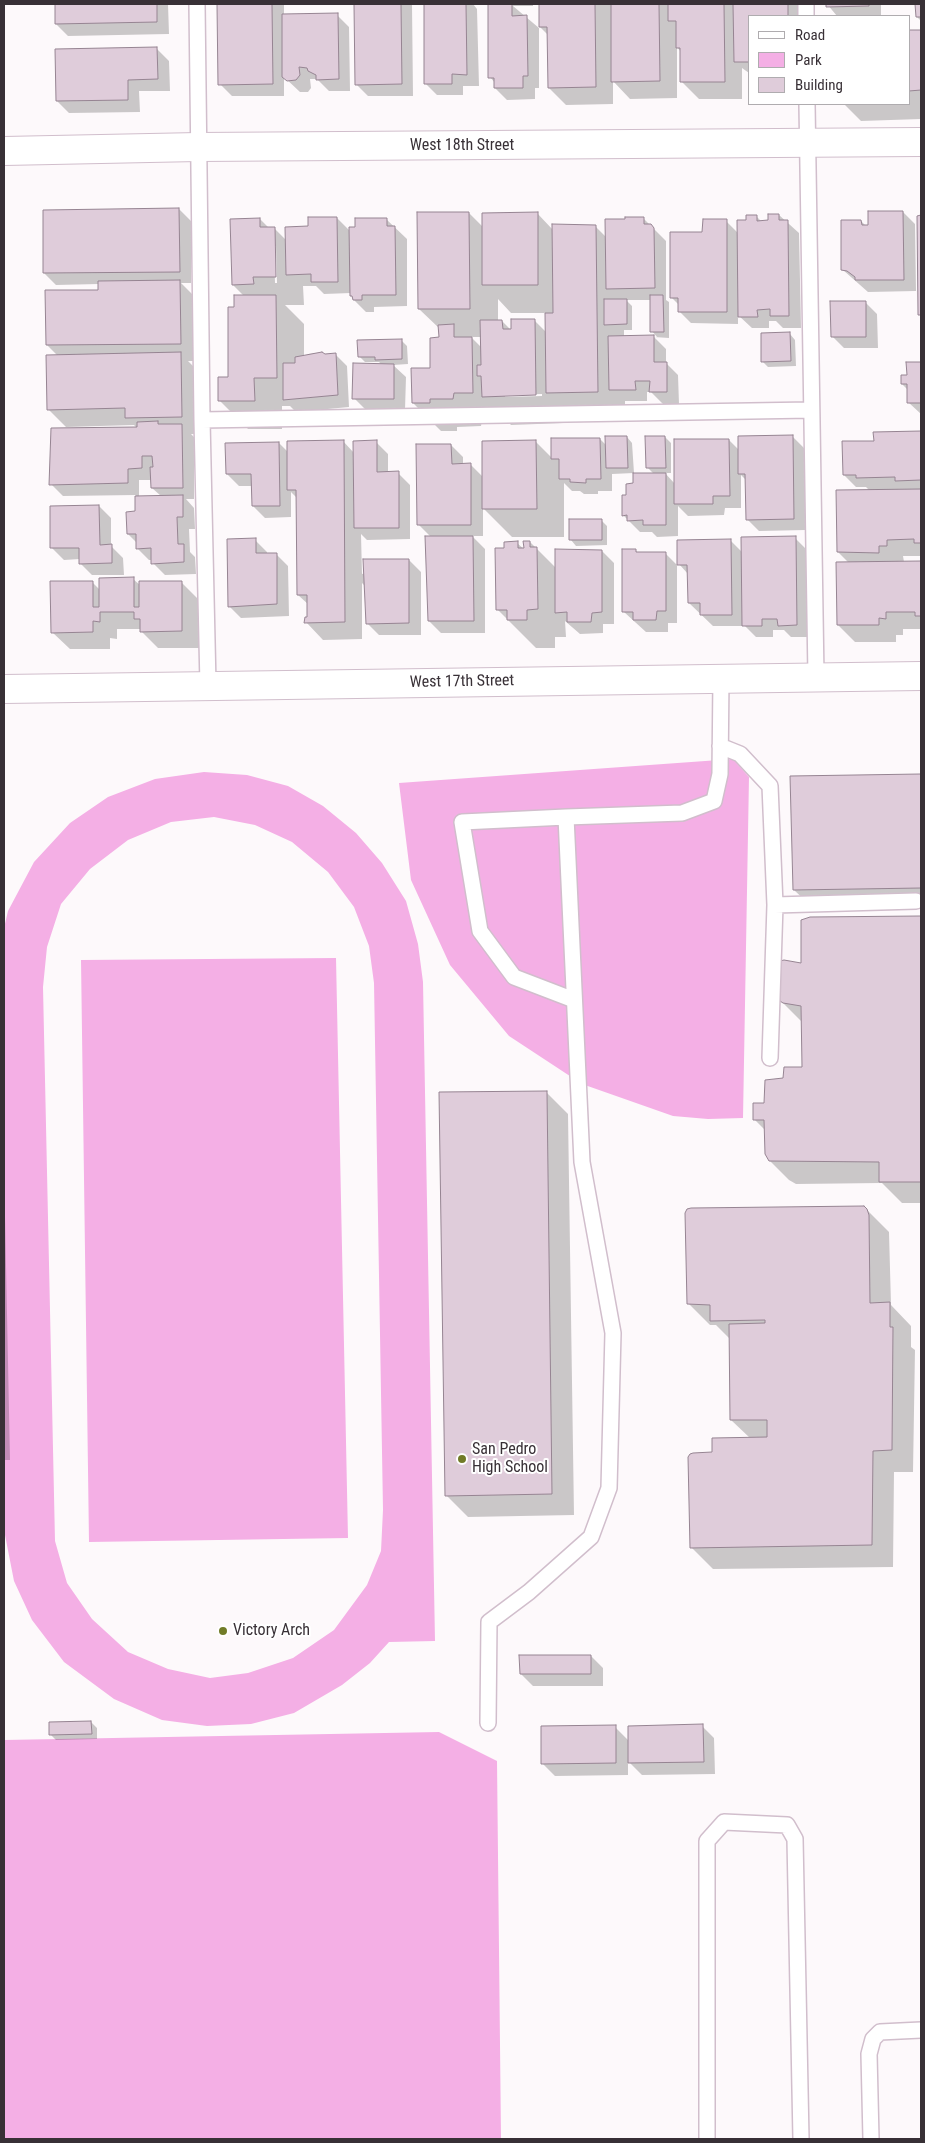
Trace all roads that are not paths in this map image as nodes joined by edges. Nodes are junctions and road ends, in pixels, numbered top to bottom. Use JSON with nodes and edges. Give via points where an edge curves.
{"nodes":[{"id":1,"x":197,"y":4,"type":"edge"},
{"id":2,"x":807,"y":105,"type":"edge"},
{"id":3,"x":921,"y":142,"type":"edge"},
{"id":4,"x":807,"y":144,"type":"junction"},
{"id":5,"x":198,"y":147,"type":"junction"},
{"id":6,"x":4,"y":151,"type":"edge"},
{"id":7,"x":811,"y":410,"type":"junction"},
{"id":8,"x":202,"y":420,"type":"junction"},
{"id":9,"x":921,"y":676,"type":"edge"},
{"id":10,"x":816,"y":677,"type":"junction"},
{"id":11,"x":721,"y":678,"type":"junction"},
{"id":12,"x":208,"y":685,"type":"junction"},
{"id":13,"x":4,"y":689,"type":"edge"},
{"id":14,"x":720,"y":746,"type":"junction"},
{"id":15,"x":566,"y":817,"type":"junction"},
{"id":16,"x":916,"y":901,"type":"dead end"},
{"id":17,"x":775,"y":905,"type":"junction"},
{"id":18,"x":574,"y":1000,"type":"junction"},
{"id":19,"x":770,"y":1058,"type":"dead end"},
{"id":20,"x":488,"y":1723,"type":"dead end"},
{"id":21,"x":921,"y":2030,"type":"edge"},
{"id":22,"x":707,"y":2139,"type":"edge"},
{"id":23,"x":801,"y":2139,"type":"edge"},
{"id":24,"x":871,"y":2139,"type":"edge"}],
"edges":[{"from":1,"to":5,"type":"lane"},
{"from":2,"to":4,"type":"lane"},
{"from":3,"to":4,"type":"street","name":"West 18th Street"},
{"from":4,"to":5,"type":"street","name":"West 18th Street"},
{"from":4,"to":7,"type":"lane"},
{"from":5,"to":6,"type":"street","name":"West 18th Street"},
{"from":5,"to":8,"type":"lane"},
{"from":7,"to":8,"type":"lane"},
{"from":7,"to":10,"type":"lane"},
{"from":8,"to":12,"type":"lane"},
{"from":9,"to":10,"type":"street","name":"West 17th Street"},
{"from":10,"to":11,"type":"street","name":"West 17th Street"},
{"from":11,"to":12,"type":"street","name":"West 17th Street"},
{"from":11,"to":14,"type":"lane"},
{"from":12,"to":13,"type":"street","name":"West 17th Street"},
{"from":14,"to":15,"type":"lane","via":[[720,774],[714,801],[682,813]]},
{"from":14,"to":17,"type":"lane","via":[[740,754],[770,786]]},
{"from":15,"to":18,"type":"lane"},
{"from":15,"to":18,"type":"lane","via":[[462,822],[480,931],[514,977]]},
{"from":16,"to":17,"type":"lane"},
{"from":17,"to":19,"type":"lane"},
{"from":18,"to":20,"type":"lane","via":[[582,1162],[614,1333],[609,1488],[591,1538],[529,1592],[488,1622]]},
{"from":21,"to":24,"type":"lane","via":[[880,2032],[873,2038],[868,2054]]},
{"from":22,"to":23,"type":"lane","via":[[707,1841],[724,1822],[787,1825],[795,1839]]}]}
